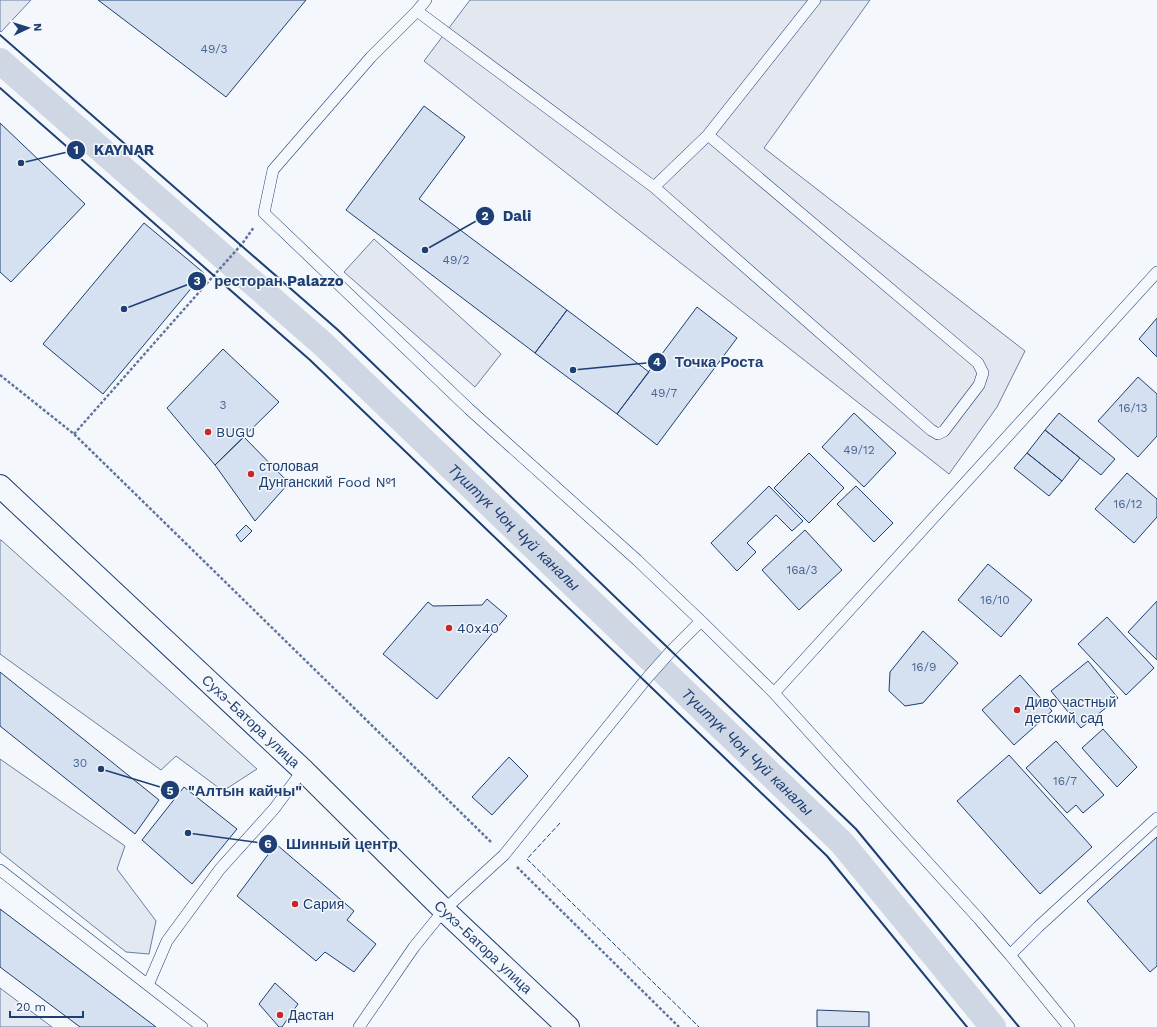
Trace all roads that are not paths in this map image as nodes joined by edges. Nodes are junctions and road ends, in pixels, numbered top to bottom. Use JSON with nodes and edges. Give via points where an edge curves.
{"nodes":[{"id":1,"x":426,"y":0,"type":"edge"},
{"id":2,"x":815,"y":0,"type":"edge"},
{"id":3,"x":417,"y":11,"type":"junction"},
{"id":4,"x":708,"y":134,"type":"junction"},
{"id":5,"x":654,"y":187,"type":"junction"},
{"id":6,"x":1157,"y":272,"type":"edge"},
{"id":7,"x":0,"y":486,"type":"edge"},
{"id":8,"x":701,"y":621,"type":"junction"},
{"id":9,"x":774,"y":693,"type":"junction"},
{"id":10,"x":303,"y":770,"type":"junction"},
{"id":11,"x":1157,"y":818,"type":"edge"},
{"id":12,"x":0,"y":870,"type":"edge"},
{"id":13,"x":444,"y":910,"type":"junction"},
{"id":14,"x":1010,"y":955,"type":"junction"},
{"id":15,"x":148,"y":985,"type":"junction"},
{"id":16,"x":202,"y":1027,"type":"edge"},
{"id":17,"x":359,"y":1027,"type":"edge"},
{"id":18,"x":568,"y":1027,"type":"edge"},
{"id":19,"x":1069,"y":1027,"type":"edge"}],
"edges":[{"from":1,"to":3,"type":"lane"},
{"from":2,"to":4,"type":"lane"},
{"from":3,"to":5,"type":"lane"},
{"from":3,"to":8,"type":"lane","via":[[371,58],[274,170],[264,213],[470,409],[638,560]]},
{"from":4,"to":5,"type":"lane"},
{"from":4,"to":5,"type":"lane","via":[[978,363],[983,373],[979,385],[944,431],[938,434],[931,430]]},
{"from":6,"to":9,"type":"lane"},
{"from":7,"to":10,"type":"main road","name":"Сухэ-Батора улица"},
{"from":8,"to":9,"type":"lane"},
{"from":8,"to":13,"type":"lane","via":[[647,678],[504,855]]},
{"from":9,"to":14,"type":"lane"},
{"from":10,"to":13,"type":"main road","name":"Сухэ-Батора улица"},
{"from":10,"to":15,"type":"lane","via":[[274,809],[220,869],[167,941]]},
{"from":11,"to":14,"type":"lane"},
{"from":12,"to":15,"type":"lane"},
{"from":13,"to":17,"type":"lane","via":[[414,947]]},
{"from":13,"to":18,"type":"main road","name":"Сухэ-Батора улица"},
{"from":14,"to":19,"type":"lane"},
{"from":15,"to":16,"type":"lane"}]}
